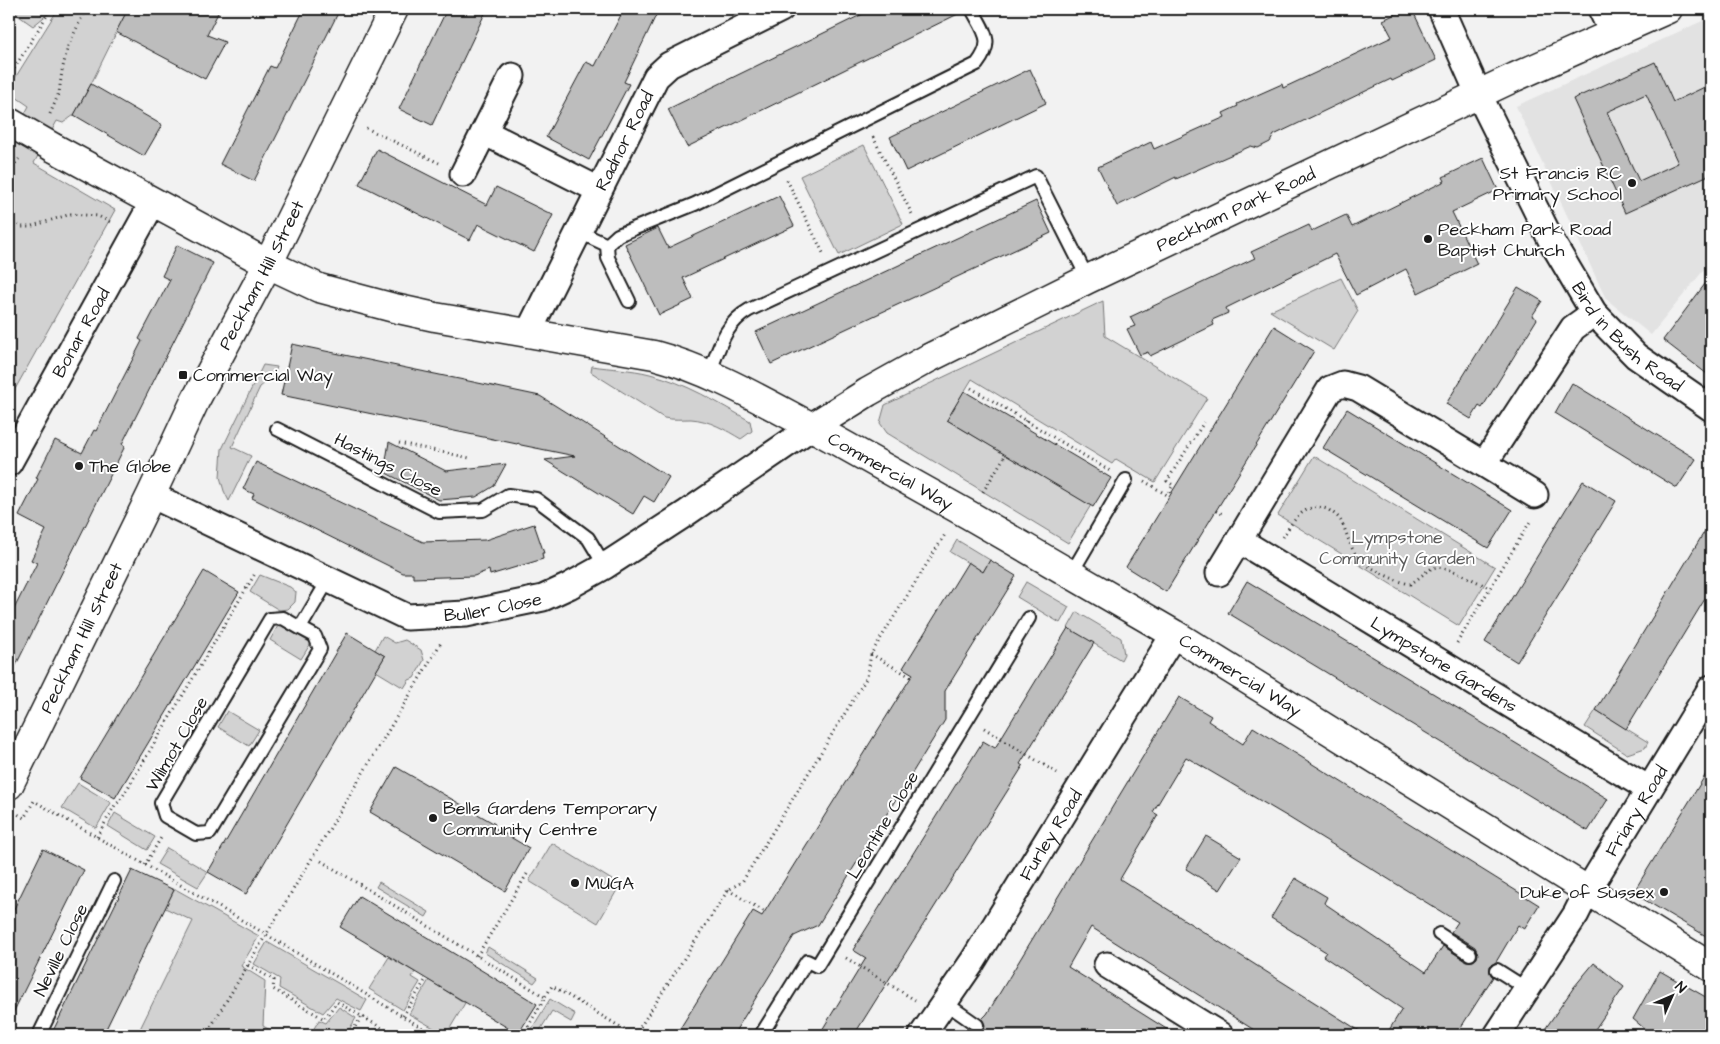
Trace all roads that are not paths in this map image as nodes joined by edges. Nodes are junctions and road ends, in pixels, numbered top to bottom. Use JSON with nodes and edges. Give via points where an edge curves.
{"nodes":[{"id":1,"x":394,"y":9,"type":"edge"},
{"id":2,"x":781,"y":9,"type":"edge"},
{"id":3,"x":972,"y":9,"type":"edge"},
{"id":4,"x":1442,"y":9,"type":"edge"},
{"id":5,"x":1601,"y":9,"type":"edge"},
{"id":6,"x":1668,"y":9,"type":"edge"},
{"id":7,"x":742,"y":18,"type":"edge"},
{"id":8,"x":1613,"y":34,"type":"junction"},
{"id":9,"x":512,"y":76,"type":"dead end"},
{"id":10,"x":1480,"y":94,"type":"junction"},
{"id":11,"x":9,"y":122,"type":"edge"},
{"id":12,"x":484,"y":132,"type":"junction"},
{"id":13,"x":463,"y":174,"type":"road end"},
{"id":14,"x":599,"y":190,"type":"junction"},
{"id":15,"x":153,"y":202,"type":"junction"},
{"id":16,"x":579,"y":232,"type":"junction"},
{"id":17,"x":607,"y":245,"type":"junction"},
{"id":18,"x":268,"y":264,"type":"junction"},
{"id":19,"x":1088,"y":279,"type":"junction"},
{"id":20,"x":629,"y":301,"type":"dead end"},
{"id":21,"x":1594,"y":314,"type":"junction"},
{"id":22,"x":528,"y":333,"type":"junction"},
{"id":23,"x":709,"y":374,"type":"junction"},
{"id":24,"x":1711,"y":408,"type":"edge"},
{"id":25,"x":812,"y":427,"type":"junction"},
{"id":26,"x":277,"y":429,"type":"dead end"},
{"id":27,"x":9,"y":463,"type":"edge"},
{"id":28,"x":1484,"y":464,"type":"junction"},
{"id":29,"x":1126,"y":480,"type":"road end"},
{"id":30,"x":151,"y":495,"type":"junction"},
{"id":31,"x":1535,"y":495,"type":"road end"},
{"id":32,"x":1239,"y":540,"type":"junction"},
{"id":33,"x":605,"y":566,"type":"junction"},
{"id":34,"x":1219,"y":573,"type":"dead end"},
{"id":35,"x":1071,"y":574,"type":"junction"},
{"id":36,"x":329,"y":579,"type":"junction"},
{"id":37,"x":1029,"y":618,"type":"dead end"},
{"id":38,"x":300,"y":628,"type":"junction"},
{"id":39,"x":1174,"y":634,"type":"junction"},
{"id":40,"x":1711,"y":688,"type":"edge"},
{"id":41,"x":9,"y":784,"type":"edge"},
{"id":42,"x":1649,"y":789,"type":"junction"},
{"id":43,"x":114,"y":880,"type":"dead end"},
{"id":44,"x":1588,"y":890,"type":"junction"},
{"id":45,"x":1439,"y":934,"type":"dead end"},
{"id":46,"x":1470,"y":954,"type":"dead end"},
{"id":47,"x":1107,"y":965,"type":"dead end"},
{"id":48,"x":1711,"y":967,"type":"edge"},
{"id":49,"x":1497,"y":970,"type":"dead end"},
{"id":50,"x":1527,"y":989,"type":"junction"},
{"id":51,"x":941,"y":1008,"type":"junction"},
{"id":52,"x":977,"y":1025,"type":"dead end"},
{"id":53,"x":39,"y":1035,"type":"edge"},
{"id":54,"x":762,"y":1035,"type":"edge"},
{"id":55,"x":922,"y":1035,"type":"edge"},
{"id":56,"x":1220,"y":1035,"type":"edge"},
{"id":57,"x":1498,"y":1035,"type":"edge"}],
"edges":[{"from":1,"to":18,"type":"main road","name":"Peckham Hill Street"},
{"from":2,"to":7,"type":"street","name":"Radnor Road"},
{"from":3,"to":17,"type":"lane","via":[[987,39],[986,53],[977,64],[695,204],[618,235]]},
{"from":4,"to":10,"type":"street","name":"Bird in Bush Road"},
{"from":5,"to":8,"type":"street"},
{"from":6,"to":8,"type":"main road","name":"Peckham Park Road"},
{"from":7,"to":14,"type":"street","name":"Radnor Road","via":[[660,72]]},
{"from":8,"to":10,"type":"main road","name":"Peckham Park Road"},
{"from":9,"to":12,"type":"street"},
{"from":10,"to":19,"type":"main road","name":"Peckham Park Road"},
{"from":10,"to":21,"type":"street","name":"Bird in Bush Road","via":[[1552,242]]},
{"from":11,"to":15,"type":"main road","name":"Commercial Way","bridge":true},
{"from":12,"to":13,"type":"street"},
{"from":12,"to":14,"type":"street"},
{"from":14,"to":16,"type":"street","name":"Radnor Road"},
{"from":15,"to":18,"type":"main road","name":"Commercial Way"},
{"from":15,"to":27,"type":"street","name":"Bonar Road"},
{"from":16,"to":17,"type":"lane"},
{"from":16,"to":22,"type":"street","name":"Radnor Road"},
{"from":17,"to":20,"type":"lane","via":[[608,258]]},
{"from":18,"to":22,"type":"main road","name":"Commercial Way","via":[[319,288],[361,300]]},
{"from":18,"to":30,"type":"main road","name":"Peckham Hill Street","via":[[195,401]]},
{"from":19,"to":23,"type":"lane","via":[[1036,176],[737,317],[729,327]]},
{"from":19,"to":25,"type":"main road","name":"Peckham Park Road","via":[[930,358]]},
{"from":21,"to":24,"type":"street","name":"Bird in Bush Road","via":[[1636,356]]},
{"from":21,"to":28,"type":"street","via":[[1573,328]]},
{"from":22,"to":23,"type":"main road","name":"Commercial Way","via":[[654,355]]},
{"from":23,"to":25,"type":"main road","name":"Commercial Way"},
{"from":25,"to":33,"type":"street","name":"Buller Close"},
{"from":25,"to":35,"type":"main road","name":"Commercial Way"},
{"from":26,"to":33,"type":"lane","name":"Hastings Close","via":[[439,512],[483,510],[508,495],[536,499],[588,538]]},
{"from":28,"to":31,"type":"street"},
{"from":28,"to":32,"type":"street","via":[[1358,388],[1343,384],[1330,389]]},
{"from":29,"to":35,"type":"lane"},
{"from":30,"to":36,"type":"street","name":"Buller Close"},
{"from":30,"to":41,"type":"main road","name":"Peckham Hill Street"},
{"from":32,"to":34,"type":"street"},
{"from":32,"to":42,"type":"street","name":"Lympstone Gardens"},
{"from":33,"to":36,"type":"street","name":"Buller Close","via":[[543,598],[457,614],[407,617]]},
{"from":35,"to":39,"type":"main road","name":"Commercial Way"},
{"from":36,"to":38,"type":"lane"},
{"from":37,"to":54,"type":"lane","name":"Leontine Close","via":[[817,966],[807,961]]},
{"from":38,"to":38,"type":"lane","name":"Wilmot Close","via":[[315,636],[320,649],[210,833],[196,834],[165,816],[161,803],[270,620],[283,618]]},
{"from":39,"to":44,"type":"main road","name":"Commercial Way"},
{"from":39,"to":51,"type":"street","name":"Furley Road","via":[[974,961]]},
{"from":40,"to":42,"type":"street","name":"Friary Road"},
{"from":42,"to":44,"type":"street","name":"Friary Road"},
{"from":43,"to":53,"type":"lane","name":"Neville Close"},
{"from":44,"to":48,"type":"main road","name":"Commercial Way"},
{"from":44,"to":50,"type":"street","name":"Friary Road"},
{"from":45,"to":46,"type":"lane"},
{"from":47,"to":56,"type":"street"},
{"from":49,"to":50,"type":"lane"},
{"from":50,"to":57,"type":"street","name":"Friary Road"},
{"from":51,"to":52,"type":"lane"},
{"from":51,"to":55,"type":"street","name":"Furley Road"}]}
